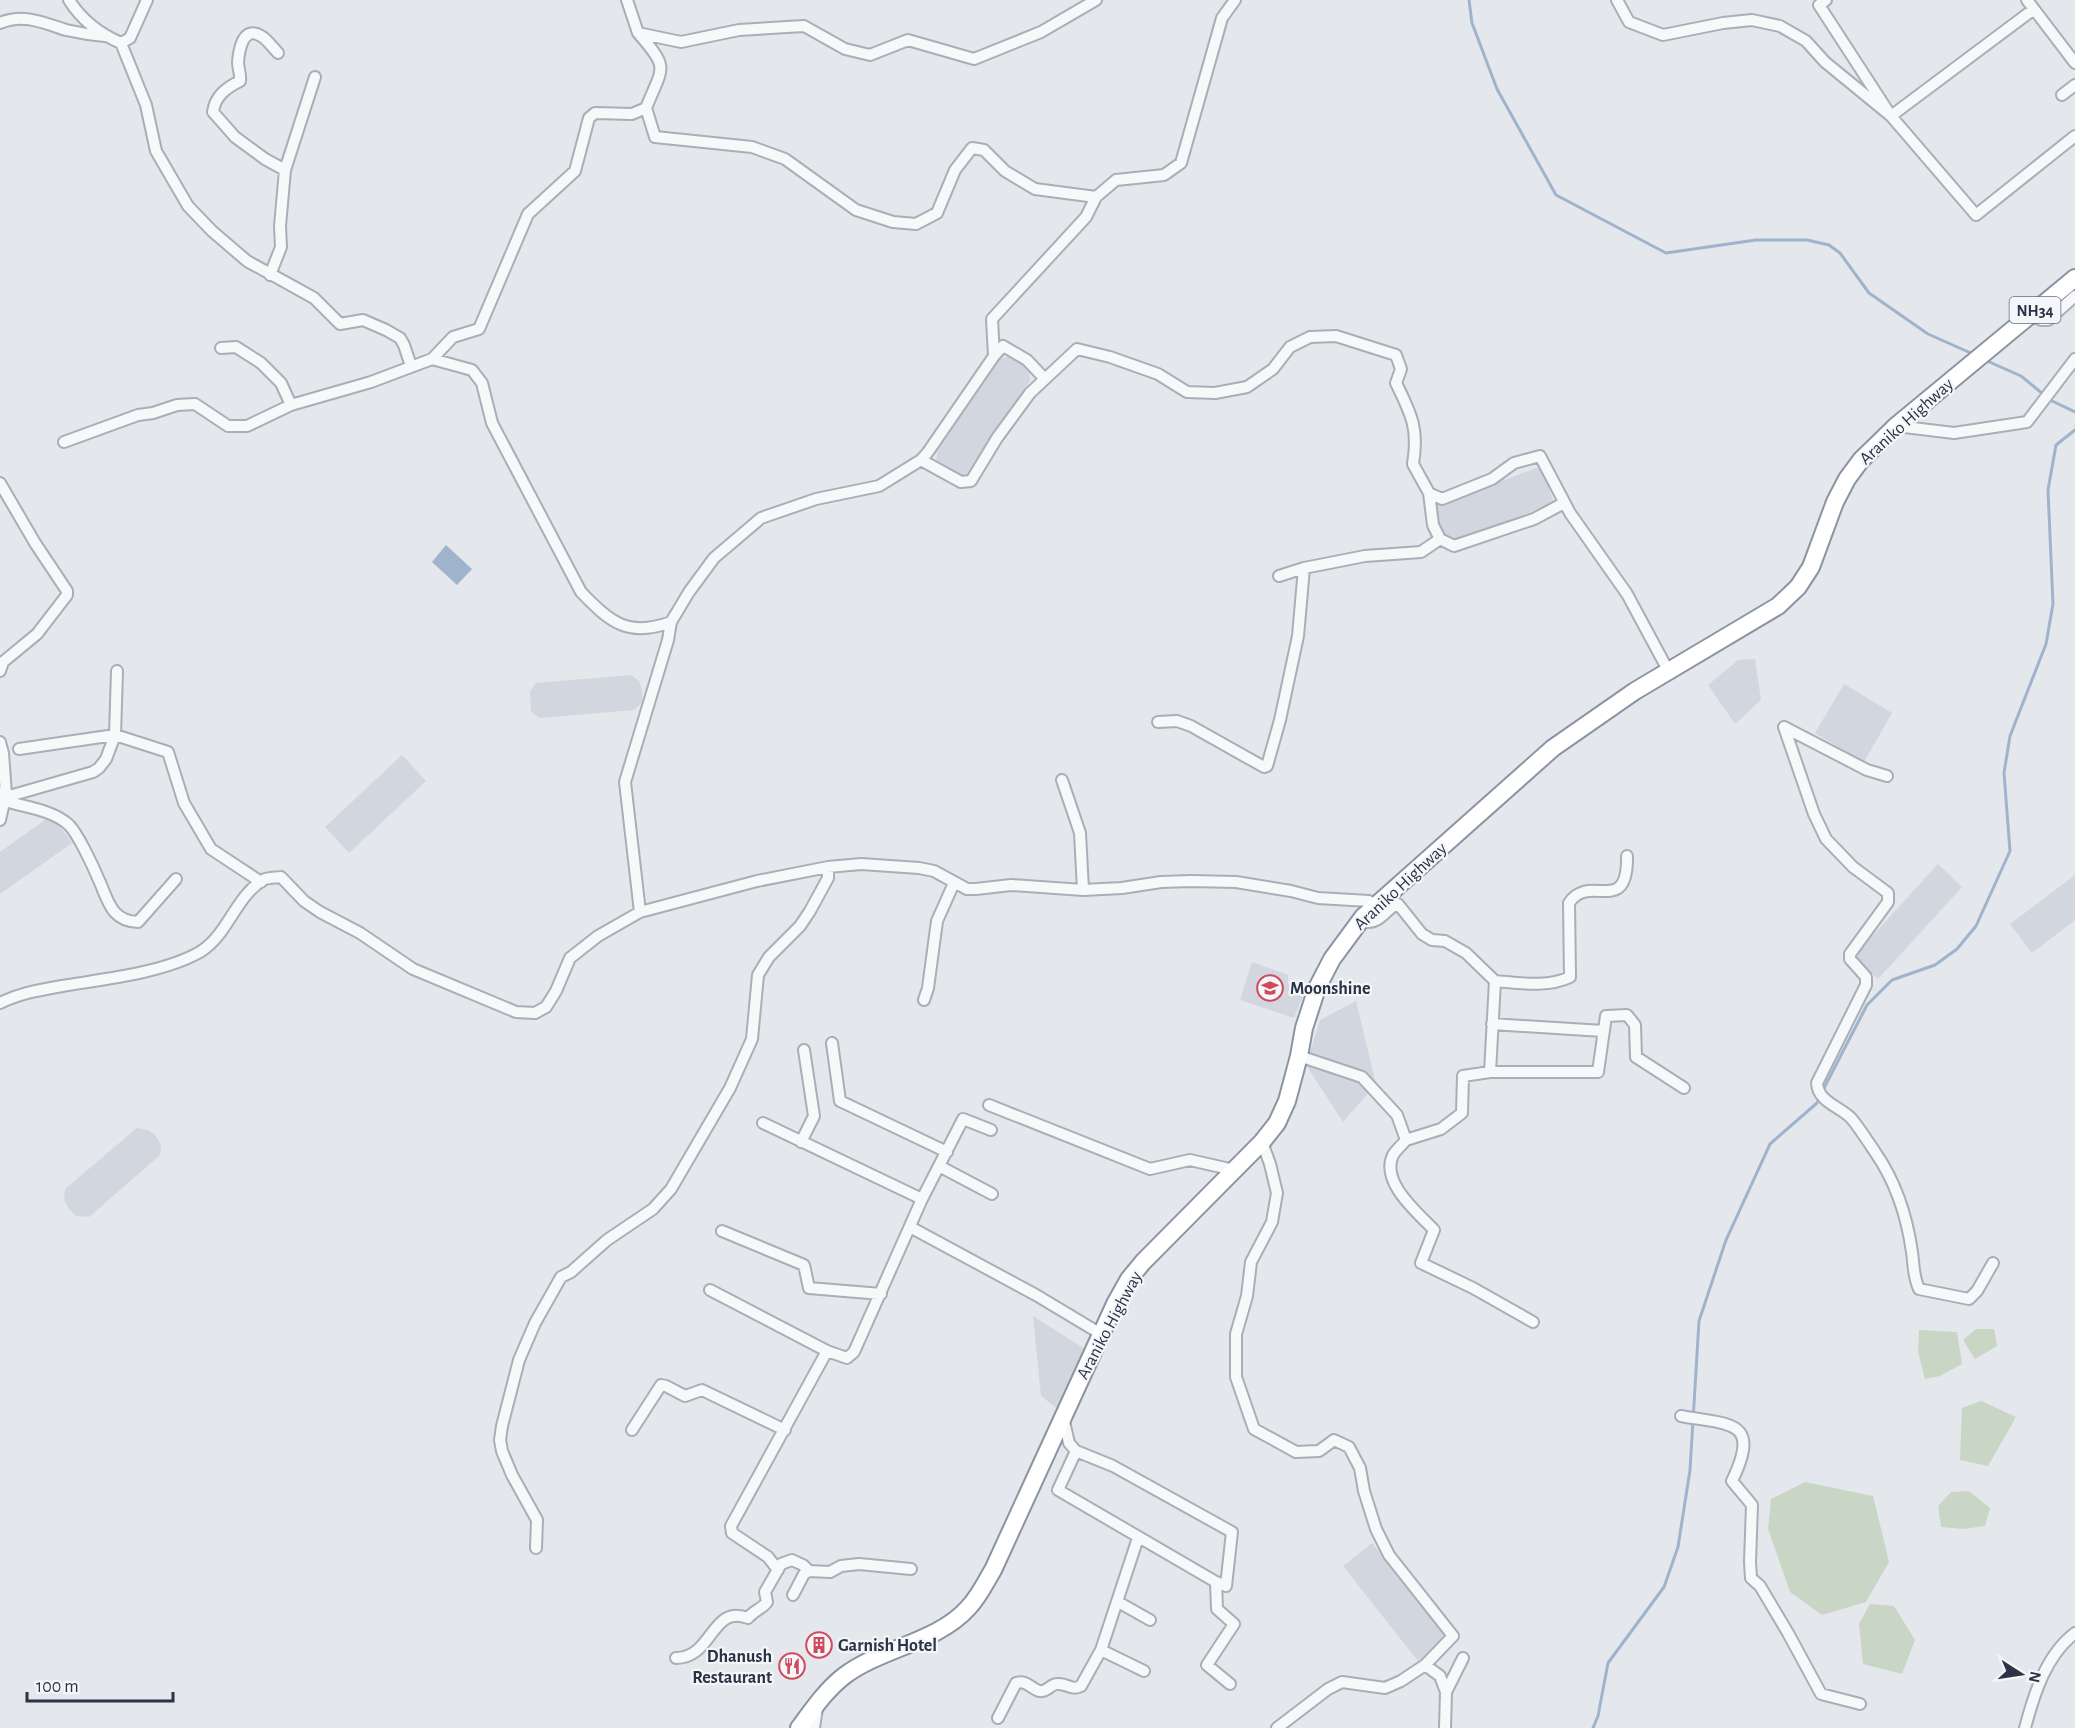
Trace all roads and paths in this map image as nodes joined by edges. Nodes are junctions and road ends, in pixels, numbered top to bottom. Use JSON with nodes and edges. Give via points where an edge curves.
{"nodes":[{"id":1,"x":69,"y":0,"type":"edge"},
{"id":2,"x":147,"y":0,"type":"edge"},
{"id":3,"x":627,"y":0,"type":"edge"},
{"id":4,"x":1096,"y":0,"type":"edge"},
{"id":5,"x":1235,"y":0,"type":"edge"},
{"id":6,"x":1617,"y":0,"type":"edge"},
{"id":7,"x":1826,"y":0,"type":"edge"},
{"id":8,"x":2027,"y":0,"type":"edge"},
{"id":9,"x":2034,"y":9,"type":"junction"},
{"id":10,"x":0,"y":23,"type":"edge"},
{"id":11,"x":638,"y":33,"type":"junction"},
{"id":12,"x":105,"y":36,"type":"junction"},
{"id":13,"x":121,"y":43,"type":"junction"},
{"id":14,"x":278,"y":53,"type":"dead end"},
{"id":15,"x":2075,"y":63,"type":"edge"},
{"id":16,"x":315,"y":77,"type":"dead end"},
{"id":17,"x":2075,"y":85,"type":"edge"},
{"id":18,"x":2062,"y":95,"type":"dead end"},
{"id":19,"x":646,"y":108,"type":"junction"},
{"id":20,"x":1891,"y":116,"type":"junction"},
{"id":21,"x":2075,"y":136,"type":"edge"},
{"id":22,"x":285,"y":170,"type":"junction"},
{"id":23,"x":1096,"y":197,"type":"junction"},
{"id":24,"x":270,"y":274,"type":"junction"},
{"id":25,"x":2075,"y":278,"type":"edge"},
{"id":26,"x":2075,"y":296,"type":"edge"},
{"id":27,"x":2030,"y":315,"type":"junction"},
{"id":28,"x":222,"y":348,"type":"dead end"},
{"id":29,"x":994,"y":356,"type":"junction"},
{"id":30,"x":432,"y":359,"type":"junction"},
{"id":31,"x":2075,"y":359,"type":"edge"},
{"id":32,"x":411,"y":366,"type":"junction"},
{"id":33,"x":1044,"y":378,"type":"junction"},
{"id":34,"x":291,"y":405,"type":"junction"},
{"id":35,"x":1896,"y":426,"type":"junction"},
{"id":36,"x":64,"y":442,"type":"dead end"},
{"id":37,"x":921,"y":460,"type":"junction"},
{"id":38,"x":0,"y":483,"type":"edge"},
{"id":39,"x":1429,"y":493,"type":"junction"},
{"id":40,"x":1564,"y":502,"type":"junction"},
{"id":41,"x":1440,"y":539,"type":"junction"},
{"id":42,"x":1304,"y":568,"type":"junction"},
{"id":43,"x":1278,"y":576,"type":"dead end"},
{"id":44,"x":671,"y":622,"type":"junction"},
{"id":45,"x":1,"y":664,"type":"edge"},
{"id":46,"x":117,"y":671,"type":"dead end"},
{"id":47,"x":1669,"y":672,"type":"junction"},
{"id":48,"x":1158,"y":722,"type":"dead end"},
{"id":49,"x":115,"y":735,"type":"junction"},
{"id":50,"x":0,"y":742,"type":"edge"},
{"id":51,"x":19,"y":749,"type":"dead end"},
{"id":52,"x":1887,"y":776,"type":"dead end"},
{"id":53,"x":1062,"y":780,"type":"dead end"},
{"id":54,"x":4,"y":796,"type":"edge"},
{"id":55,"x":0,"y":820,"type":"edge"},
{"id":56,"x":1627,"y":856,"type":"dead end"},
{"id":57,"x":828,"y":867,"type":"junction"},
{"id":58,"x":176,"y":879,"type":"dead end"},
{"id":59,"x":261,"y":882,"type":"junction"},
{"id":60,"x":954,"y":884,"type":"junction"},
{"id":61,"x":1083,"y":890,"type":"junction"},
{"id":62,"x":1376,"y":905,"type":"junction"},
{"id":63,"x":640,"y":912,"type":"junction"},
{"id":64,"x":1363,"y":917,"type":"junction"},
{"id":65,"x":1495,"y":981,"type":"junction"},
{"id":66,"x":0,"y":990,"type":"edge"},
{"id":67,"x":18,"y":994,"type":"junction"},
{"id":68,"x":924,"y":1000,"type":"dead end"},
{"id":69,"x":0,"y":1003,"type":"edge"},
{"id":70,"x":1492,"y":1024,"type":"junction"},
{"id":71,"x":1603,"y":1031,"type":"junction"},
{"id":72,"x":832,"y":1043,"type":"dead end"},
{"id":73,"x":804,"y":1050,"type":"dead end"},
{"id":74,"x":1299,"y":1056,"type":"junction"},
{"id":75,"x":1490,"y":1072,"type":"junction"},
{"id":76,"x":1684,"y":1088,"type":"dead end"},
{"id":77,"x":989,"y":1105,"type":"dead end"},
{"id":78,"x":763,"y":1123,"type":"dead end"},
{"id":79,"x":991,"y":1130,"type":"dead end"},
{"id":80,"x":1406,"y":1140,"type":"junction"},
{"id":81,"x":801,"y":1142,"type":"junction"},
{"id":82,"x":1262,"y":1142,"type":"junction"},
{"id":83,"x":947,"y":1152,"type":"junction"},
{"id":84,"x":939,"y":1166,"type":"junction"},
{"id":85,"x":1234,"y":1170,"type":"junction"},
{"id":86,"x":992,"y":1194,"type":"dead end"},
{"id":87,"x":922,"y":1199,"type":"junction"},
{"id":88,"x":910,"y":1227,"type":"junction"},
{"id":89,"x":722,"y":1231,"type":"dead end"},
{"id":90,"x":1993,"y":1263,"type":"dead end"},
{"id":91,"x":710,"y":1290,"type":"dead end"},
{"id":92,"x":881,"y":1294,"type":"junction"},
{"id":93,"x":1533,"y":1322,"type":"dead end"},
{"id":94,"x":1101,"y":1334,"type":"junction"},
{"id":95,"x":827,"y":1351,"type":"junction"},
{"id":96,"x":1681,"y":1416,"type":"dead end"},
{"id":97,"x":1062,"y":1417,"type":"junction"},
{"id":98,"x":632,"y":1430,"type":"dead end"},
{"id":99,"x":785,"y":1430,"type":"junction"},
{"id":100,"x":1076,"y":1451,"type":"junction"},
{"id":101,"x":1138,"y":1538,"type":"junction"},
{"id":102,"x":536,"y":1548,"type":"dead end"},
{"id":103,"x":911,"y":1569,"type":"dead end"},
{"id":104,"x":778,"y":1570,"type":"junction"},
{"id":105,"x":809,"y":1571,"type":"junction"},
{"id":106,"x":1216,"y":1582,"type":"junction"},
{"id":107,"x":793,"y":1595,"type":"dead end"},
{"id":108,"x":1118,"y":1602,"type":"junction"},
{"id":109,"x":1150,"y":1620,"type":"dead end"},
{"id":110,"x":2075,"y":1634,"type":"edge"},
{"id":111,"x":1101,"y":1650,"type":"junction"},
{"id":112,"x":676,"y":1658,"type":"dead end"},
{"id":113,"x":1463,"y":1658,"type":"dead end"},
{"id":114,"x":1425,"y":1665,"type":"junction"},
{"id":115,"x":1144,"y":1671,"type":"dead end"},
{"id":116,"x":1230,"y":1684,"type":"dead end"},
{"id":117,"x":1446,"y":1692,"type":"junction"},
{"id":118,"x":818,"y":1702,"type":"junction"},
{"id":119,"x":1860,"y":1704,"type":"dead end"},
{"id":120,"x":998,"y":1718,"type":"dead end"},
{"id":121,"x":799,"y":1728,"type":"edge"},
{"id":122,"x":814,"y":1728,"type":"edge"},
{"id":123,"x":1277,"y":1728,"type":"edge"},
{"id":124,"x":1445,"y":1728,"type":"edge"},
{"id":125,"x":2025,"y":1728,"type":"edge"}],
"edges":[{"from":1,"to":12,"type":"street"},
{"from":2,"to":13,"type":"street","via":[[130,38]]},
{"from":3,"to":11,"type":"street"},
{"from":4,"to":11,"type":"street","via":[[1041,32],[974,59],[908,40],[870,55],[845,49],[804,26],[739,30],[681,42]]},
{"from":5,"to":23,"type":"street","via":[[1222,18],[1181,164],[1164,175],[1116,180]]},
{"from":6,"to":20,"type":"street","via":[[1629,22],[1663,35],[1752,20],[1780,26],[1806,41],[1825,62]]},
{"from":7,"to":20,"type":"street","via":[[1819,6]]},
{"from":8,"to":9,"type":"street"},
{"from":9,"to":15,"type":"street"},
{"from":9,"to":20,"type":"street"},
{"from":10,"to":12,"type":"street","via":[[33,19],[75,32]]},
{"from":11,"to":19,"type":"street","via":[[661,63]]},
{"from":12,"to":13,"type":"street"},
{"from":13,"to":24,"type":"street","via":[[146,105],[156,151],[188,206],[247,261]]},
{"from":14,"to":22,"type":"street","via":[[260,35],[245,36],[239,47],[240,81],[225,89],[213,112],[235,138]]},
{"from":16,"to":22,"type":"street"},
{"from":17,"to":18,"type":"street"},
{"from":19,"to":23,"type":"street","via":[[655,137],[752,147],[785,159],[856,210],[893,222],[916,224],[937,213],[955,170],[972,148],[984,150],[1005,171],[1035,189]]},
{"from":19,"to":30,"type":"street","via":[[632,114],[595,113],[589,118],[575,171],[528,213],[479,329],[453,337]]},
{"from":20,"to":21,"type":"street","via":[[1976,215]]},
{"from":22,"to":24,"type":"street","via":[[281,247]]},
{"from":23,"to":29,"type":"street","via":[[1086,217],[992,320]]},
{"from":24,"to":32,"type":"street","via":[[314,298],[340,324],[370,321],[400,338]]},
{"from":25,"to":27,"type":"highway","name":"Araniko Highway","number":"NH34"},
{"from":26,"to":27,"type":"street","via":[[2048,320]]},
{"from":27,"to":35,"type":"highway","name":"Araniko Highway","number":"NH34"},
{"from":28,"to":34,"type":"street","via":[[236,347],[261,363],[282,383]]},
{"from":29,"to":33,"type":"street","via":[[1003,346],[1027,360]]},
{"from":29,"to":37,"type":"street"},
{"from":30,"to":32,"type":"street"},
{"from":30,"to":44,"type":"street","via":[[472,370],[482,383],[492,423],[581,592],[602,615],[618,625],[636,628]]},
{"from":31,"to":35,"type":"street","via":[[2027,422],[1954,433]]},
{"from":32,"to":34,"type":"street"},
{"from":33,"to":37,"type":"street","via":[[1004,429],[971,481],[961,482]]},
{"from":33,"to":39,"type":"street","via":[[1077,349],[1158,374],[1187,392],[1215,393],[1247,387],[1273,369],[1290,347],[1310,337],[1336,336],[1385,350],[1396,355],[1401,369],[1396,383],[1411,414],[1417,442],[1413,464]]},
{"from":34,"to":36,"type":"street","via":[[250,426],[230,427],[195,404],[177,405]]},
{"from":35,"to":47,"type":"highway","name":"Araniko Highway","number":"NH34","via":[[1847,478],[1811,567],[1798,587],[1778,606]]},
{"from":37,"to":44,"type":"street","via":[[879,486],[816,499],[761,518],[714,558]]},
{"from":38,"to":45,"type":"street","via":[[67,591],[37,634]]},
{"from":39,"to":40,"type":"street","via":[[1442,499],[1492,479],[1514,463],[1540,456]]},
{"from":39,"to":41,"type":"street","via":[[1433,525]]},
{"from":40,"to":41,"type":"street","via":[[1534,519],[1454,546]]},
{"from":40,"to":47,"type":"street","via":[[1627,594]]},
{"from":41,"to":42,"type":"street","via":[[1421,552],[1378,554]]},
{"from":42,"to":43,"type":"street"},
{"from":42,"to":48,"type":"street","via":[[1298,636],[1267,766],[1191,726]]},
{"from":44,"to":63,"type":"street","via":[[625,782]]},
{"from":46,"to":49,"type":"street"},
{"from":47,"to":62,"type":"highway","name":"Araniko Highway","number":"NH34","via":[[1553,748]]},
{"from":49,"to":51,"type":"street"},
{"from":49,"to":54,"type":"street","via":[[106,759],[93,772]]},
{"from":49,"to":59,"type":"street","via":[[168,752],[184,803],[211,849]]},
{"from":50,"to":54,"type":"street"},
{"from":52,"to":90,"type":"street","via":[[1867,770],[1784,727],[1826,839],[1889,898],[1850,954],[1866,977],[1866,985],[1818,1083],[1821,1094],[1851,1119],[1892,1179],[1902,1207],[1918,1289],[1969,1299]]},
{"from":53,"to":61,"type":"street","via":[[1080,833]]},
{"from":54,"to":55,"type":"street"},
{"from":54,"to":58,"type":"street","via":[[60,817],[71,827],[111,908],[121,918],[138,921]]},
{"from":56,"to":65,"type":"street","via":[[1622,887],[1579,893],[1569,903],[1570,977],[1538,984]]},
{"from":57,"to":60,"type":"street","via":[[861,864],[919,868],[934,871]]},
{"from":57,"to":63,"type":"street"},
{"from":57,"to":102,"type":"street","via":[[828,878],[810,911],[758,975],[752,1039],[730,1088],[671,1190],[653,1209],[561,1276],[519,1360],[500,1440],[512,1475],[537,1520]]},
{"from":59,"to":63,"type":"street","via":[[281,878],[304,901],[413,969],[516,1012],[535,1013],[546,1007],[570,958],[598,936]]},
{"from":59,"to":67,"type":"street","via":[[248,893],[221,933],[200,951],[174,963]]},
{"from":60,"to":61,"type":"street","via":[[967,889],[1011,885]]},
{"from":60,"to":68,"type":"street","via":[[937,921]]},
{"from":61,"to":62,"type":"street","via":[[1161,882],[1236,882]]},
{"from":62,"to":64,"type":"highway","name":"Araniko Highway","number":"NH34"},
{"from":64,"to":65,"type":"street","via":[[1372,922],[1398,904],[1422,934],[1466,953]]},
{"from":64,"to":74,"type":"highway","name":"Araniko Highway","number":"NH34","via":[[1332,959],[1317,988]]},
{"from":65,"to":70,"type":"street"},
{"from":66,"to":67,"type":"street"},
{"from":67,"to":69,"type":"street"},
{"from":70,"to":71,"type":"street"},
{"from":70,"to":75,"type":"street"},
{"from":71,"to":75,"type":"street","via":[[1598,1072]]},
{"from":71,"to":76,"type":"street","via":[[1606,1016],[1627,1015],[1635,1025],[1636,1058]]},
{"from":72,"to":83,"type":"street","via":[[840,1101]]},
{"from":73,"to":81,"type":"street","via":[[814,1116]]},
{"from":74,"to":80,"type":"street","via":[[1362,1077],[1397,1116]]},
{"from":74,"to":82,"type":"highway","name":"Araniko Highway","number":"NH34","via":[[1287,1101]]},
{"from":75,"to":80,"type":"street","via":[[1463,1076],[1462,1113],[1442,1129]]},
{"from":77,"to":85,"type":"street","via":[[1150,1168],[1190,1160]]},
{"from":78,"to":81,"type":"street"},
{"from":79,"to":83,"type":"street","via":[[963,1119]]},
{"from":80,"to":93,"type":"street","via":[[1393,1154],[1389,1168],[1393,1184],[1434,1230],[1421,1263]]},
{"from":81,"to":87,"type":"street"},
{"from":82,"to":85,"type":"highway","name":"Araniko Highway","number":"NH34"},
{"from":82,"to":114,"type":"street","via":[[1277,1193],[1272,1222],[1251,1262],[1247,1296],[1236,1334],[1236,1377],[1254,1429],[1296,1452],[1319,1451],[1334,1440],[1349,1447],[1360,1468],[1376,1529],[1389,1555],[1453,1636]]},
{"from":83,"to":84,"type":"street"},
{"from":84,"to":86,"type":"street"},
{"from":84,"to":87,"type":"street"},
{"from":85,"to":94,"type":"highway","name":"Araniko Highway","number":"NH34","via":[[1129,1279]]},
{"from":87,"to":88,"type":"street"},
{"from":88,"to":92,"type":"street"},
{"from":88,"to":94,"type":"street"},
{"from":89,"to":92,"type":"street","via":[[804,1265],[809,1288]]},
{"from":91,"to":95,"type":"street"},
{"from":92,"to":95,"type":"street","via":[[854,1352],[847,1358]]},
{"from":94,"to":97,"type":"highway","name":"Araniko Highway","number":"NH34"},
{"from":95,"to":99,"type":"street"},
{"from":96,"to":119,"type":"street","via":[[1724,1422],[1735,1426],[1743,1436],[1744,1450],[1732,1481],[1752,1505],[1751,1578],[1760,1586],[1821,1695]]},
{"from":97,"to":100,"type":"street","via":[[1069,1443]]},
{"from":97,"to":118,"type":"highway","name":"Araniko Highway","number":"NH34","via":[[993,1570],[968,1609],[944,1626],[860,1666],[832,1686]]},
{"from":98,"to":99,"type":"street","via":[[661,1385],[685,1396],[702,1390]]},
{"from":99,"to":104,"type":"street","via":[[731,1526],[732,1533],[768,1557]]},
{"from":100,"to":101,"type":"street","via":[[1058,1490]]},
{"from":100,"to":106,"type":"street","via":[[1113,1466],[1232,1532],[1226,1586]]},
{"from":101,"to":106,"type":"street"},
{"from":101,"to":108,"type":"street"},
{"from":103,"to":105,"type":"street","via":[[859,1564],[830,1572]]},
{"from":104,"to":105,"type":"street","via":[[781,1564],[792,1560]]},
{"from":104,"to":112,"type":"street","via":[[765,1592],[767,1602],[763,1608],[748,1618],[737,1614],[726,1617],[703,1645]]},
{"from":105,"to":107,"type":"street"},
{"from":106,"to":116,"type":"street","via":[[1217,1609],[1234,1624],[1207,1665]]},
{"from":108,"to":109,"type":"street"},
{"from":108,"to":111,"type":"street"},
{"from":110,"to":125,"type":"street","via":[[2058,1648],[2032,1703]]},
{"from":111,"to":115,"type":"street"},
{"from":111,"to":120,"type":"street","via":[[1076,1689],[1058,1684],[1040,1691],[1025,1682],[1016,1683]]},
{"from":113,"to":117,"type":"street"},
{"from":114,"to":117,"type":"street","via":[[1440,1676]]},
{"from":114,"to":123,"type":"street","via":[[1385,1688],[1342,1682]]},
{"from":117,"to":124,"type":"street"},
{"from":118,"to":121,"type":"highway","name":"Araniko Highway","number":"NH34"},
{"from":118,"to":122,"type":"street"}]}
